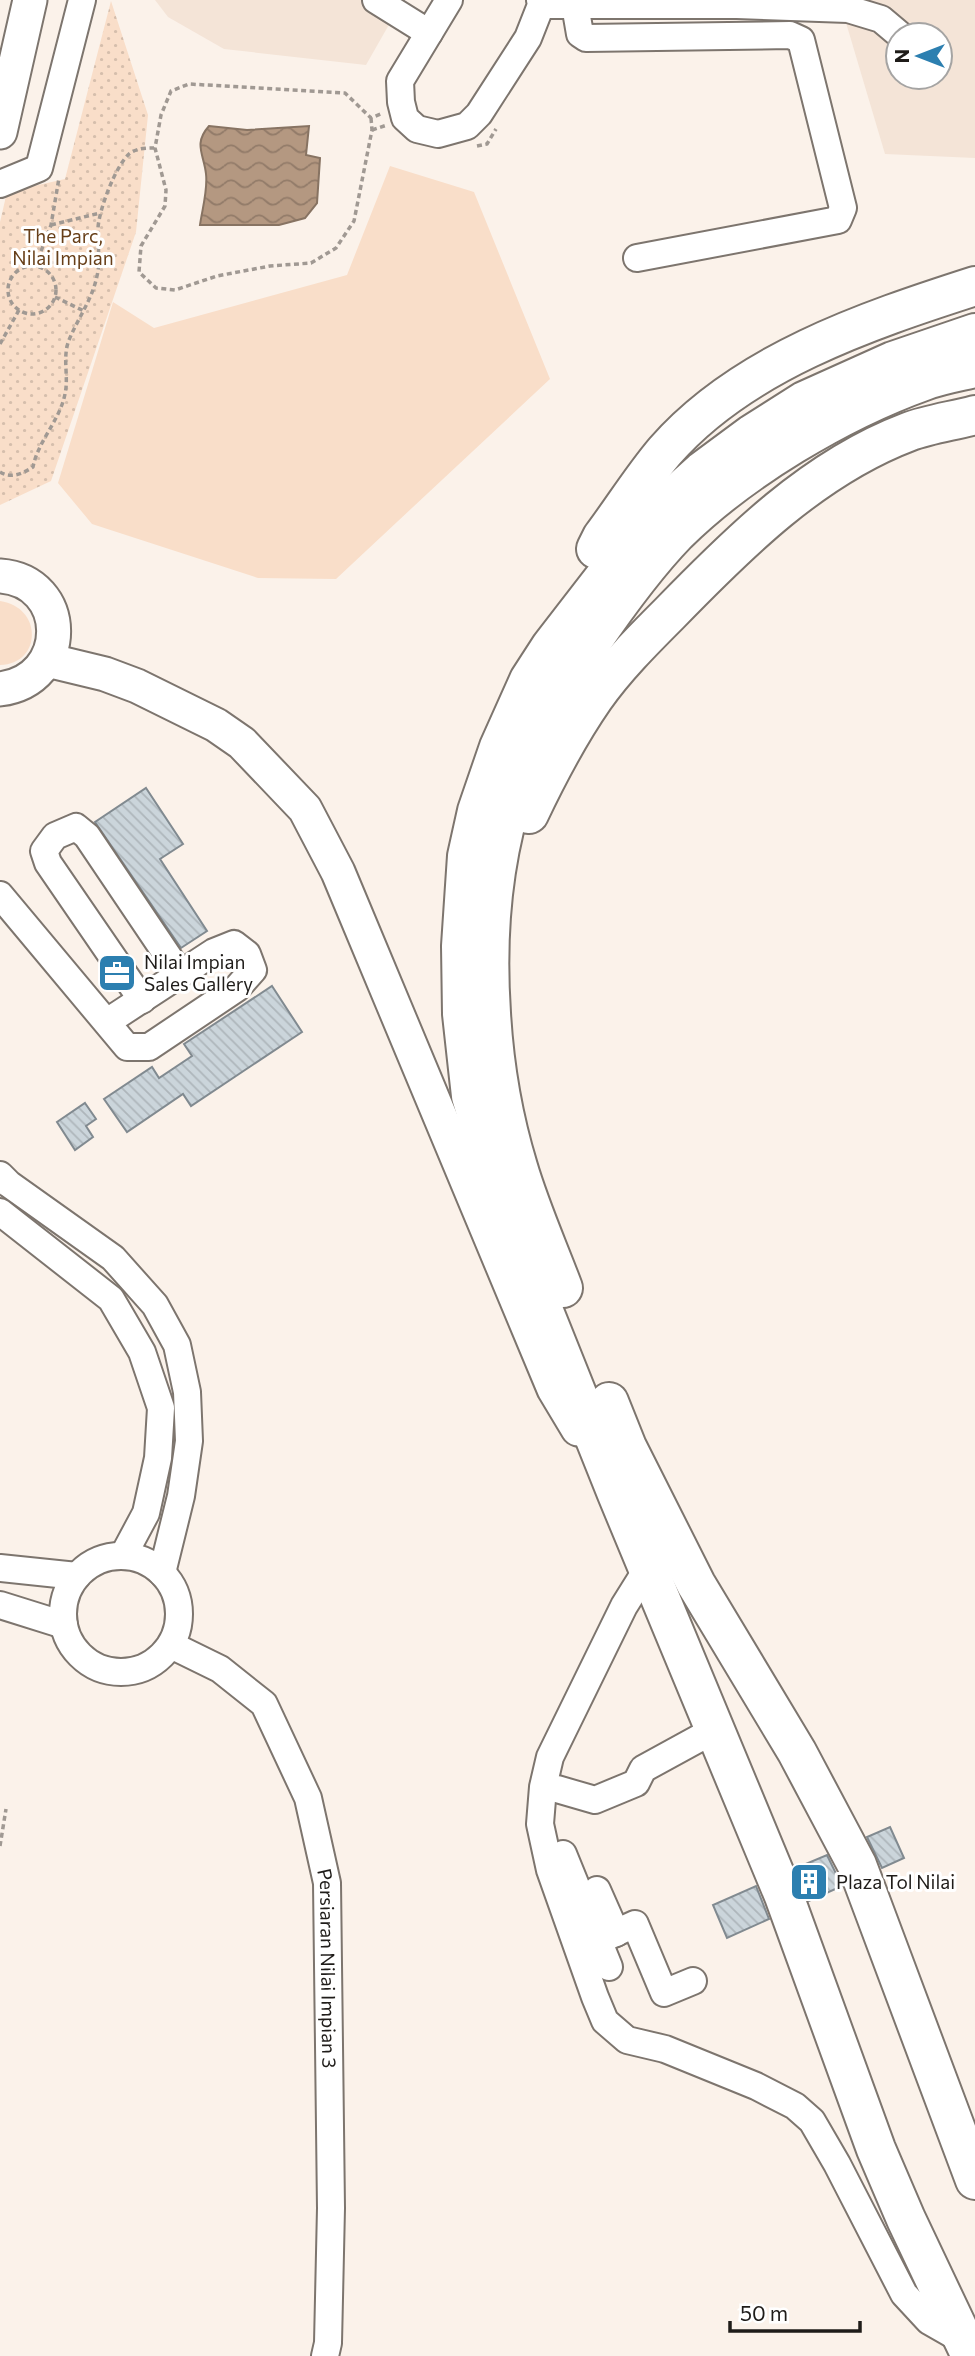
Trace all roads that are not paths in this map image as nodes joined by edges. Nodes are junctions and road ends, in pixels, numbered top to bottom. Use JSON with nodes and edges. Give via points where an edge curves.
{"nodes":[{"id":1,"x":30,"y":0,"type":"edge"},
{"id":2,"x":82,"y":0,"type":"edge"},
{"id":3,"x":376,"y":0,"type":"edge"},
{"id":4,"x":449,"y":0,"type":"edge"},
{"id":5,"x":540,"y":3,"type":"edge"},
{"id":6,"x":575,"y":5,"type":"junction"},
{"id":7,"x":884,"y":22,"type":"edge"},
{"id":8,"x":429,"y":33,"type":"junction"},
{"id":9,"x":0,"y":132,"type":"edge"},
{"id":10,"x":0,"y":184,"type":"edge"},
{"id":11,"x":637,"y":258,"type":"dead end"},
{"id":12,"x":975,"y":286,"type":"edge"},
{"id":13,"x":975,"y":333,"type":"edge"},
{"id":14,"x":975,"y":368,"type":"edge"},
{"id":15,"x":975,"y":415,"type":"edge"},
{"id":16,"x":1,"y":575,"type":"edge"},
{"id":17,"x":551,"y":646,"type":"junction"},
{"id":18,"x":47,"y":660,"type":"junction"},
{"id":19,"x":0,"y":690,"type":"edge"},
{"id":20,"x":0,"y":895,"type":"edge"},
{"id":21,"x":492,"y":903,"type":"junction"},
{"id":22,"x":180,"y":974,"type":"junction"},
{"id":23,"x":142,"y":1000,"type":"junction"},
{"id":24,"x":107,"y":1022,"type":"junction"},
{"id":25,"x":0,"y":1175,"type":"edge"},
{"id":26,"x":0,"y":1212,"type":"edge"},
{"id":27,"x":617,"y":1493,"type":"junction"},
{"id":28,"x":123,"y":1556,"type":"junction"},
{"id":29,"x":0,"y":1567,"type":"edge"},
{"id":30,"x":162,"y":1573,"type":"junction"},
{"id":31,"x":652,"y":1574,"type":"junction"},
{"id":32,"x":78,"y":1576,"type":"junction"},
{"id":33,"x":0,"y":1605,"type":"edge"},
{"id":34,"x":64,"y":1625,"type":"junction"},
{"id":35,"x":171,"y":1645,"type":"junction"},
{"id":36,"x":716,"y":1729,"type":"junction"},
{"id":37,"x":569,"y":1792,"type":"junction"},
{"id":38,"x":597,"y":1889,"type":"dead end"},
{"id":39,"x":607,"y":1937,"type":"junction"},
{"id":40,"x":609,"y":1967,"type":"dead end"},
{"id":41,"x":693,"y":1981,"type":"dead end"},
{"id":42,"x":975,"y":2180,"type":"edge"},
{"id":43,"x":968,"y":2349,"type":"edge"},
{"id":44,"x":325,"y":2356,"type":"edge"}],
"edges":[{"from":1,"to":9,"type":"main road"},
{"from":2,"to":10,"type":"street","via":[[39,168]]},
{"from":3,"to":8,"type":"street"},
{"from":4,"to":8,"type":"street"},
{"from":5,"to":6,"type":"street"},
{"from":5,"to":8,"type":"street","via":[[528,38],[479,114],[467,126],[438,134],[417,129],[405,118],[401,102],[400,81]]},
{"from":6,"to":7,"type":"street","via":[[848,9]]},
{"from":6,"to":11,"type":"street","via":[[580,34],[586,38],[790,35],[801,40],[837,182],[843,208],[838,220]]},
{"from":12,"to":17,"type":"highway","via":[[824,342],[765,370],[720,400],[665,451],[602,537]]},
{"from":13,"to":17,"type":"highway","via":[[893,361],[804,401],[702,471],[650,517]]},
{"from":14,"to":21,"type":"highway","via":[[925,380],[852,412],[733,486],[678,533],[619,601],[533,742],[515,790]]},
{"from":15,"to":21,"type":"highway","via":[[909,431],[843,463],[783,505],[699,583],[595,696],[529,813],[513,872]]},
{"from":16,"to":18,"type":"main road","via":[[32,587],[43,598],[54,628]]},
{"from":17,"to":27,"type":"highway","via":[[528,680],[477,811],[467,856],[462,1014],[471,1096],[509,1224]]},
{"from":18,"to":19,"type":"main road","via":[[28,681]]},
{"from":18,"to":27,"type":"main road","via":[[137,686],[216,725],[242,743],[305,809],[338,872],[554,1389]]},
{"from":20,"to":24,"type":"street"},
{"from":21,"to":42,"type":"highway","via":[[491,1013],[506,1125],[518,1169],[627,1447],[690,1571],[797,1752],[857,1865]]},
{"from":22,"to":23,"type":"street"},
{"from":22,"to":23,"type":"street","via":[[87,836],[76,827],[55,836],[44,851],[48,863]]},
{"from":22,"to":24,"type":"street","via":[[234,944],[247,954],[253,970],[237,988],[149,1047],[127,1047]]},
{"from":23,"to":24,"type":"street"},
{"from":25,"to":30,"type":"street","via":[[113,1258],[155,1305],[177,1345],[187,1392],[188,1441],[181,1496]]},
{"from":26,"to":28,"type":"street","via":[[111,1298],[142,1352],[161,1408],[158,1458],[146,1513]]},
{"from":27,"to":31,"type":"highway"},
{"from":28,"to":30,"type":"street","via":[[137,1558]]},
{"from":28,"to":32,"type":"street","via":[[106,1558]]},
{"from":29,"to":32,"type":"street"},
{"from":30,"to":35,"type":"street","via":[[179,1607]]},
{"from":31,"to":36,"type":"highway"},
{"from":31,"to":37,"type":"street","via":[[557,1782]]},
{"from":31,"to":43,"type":"street","via":[[624,1606],[550,1757],[543,1787],[540,1824],[550,1870],[595,1997],[605,2021],[627,2040],[665,2049],[756,2086],[795,2106],[812,2121],[904,2294],[929,2321]]},
{"from":32,"to":34,"type":"street","via":[[63,1608]]},
{"from":33,"to":34,"type":"street"},
{"from":34,"to":35,"type":"street","via":[[80,1656],[111,1672],[145,1668]]},
{"from":35,"to":44,"type":"street","name":"Persiaran Nilai Impian 3","via":[[220,1669],[264,1704],[308,1798],[327,1883],[331,2208]]},
{"from":36,"to":37,"type":"street","via":[[643,1769],[636,1783],[595,1800]]},
{"from":36,"to":43,"type":"highway","via":[[784,1896],[876,2149]]},
{"from":37,"to":39,"type":"street","via":[[556,1815],[564,1860]]},
{"from":38,"to":39,"type":"street"},
{"from":39,"to":40,"type":"street"},
{"from":39,"to":41,"type":"street","via":[[635,1924],[664,1993]]}]}
